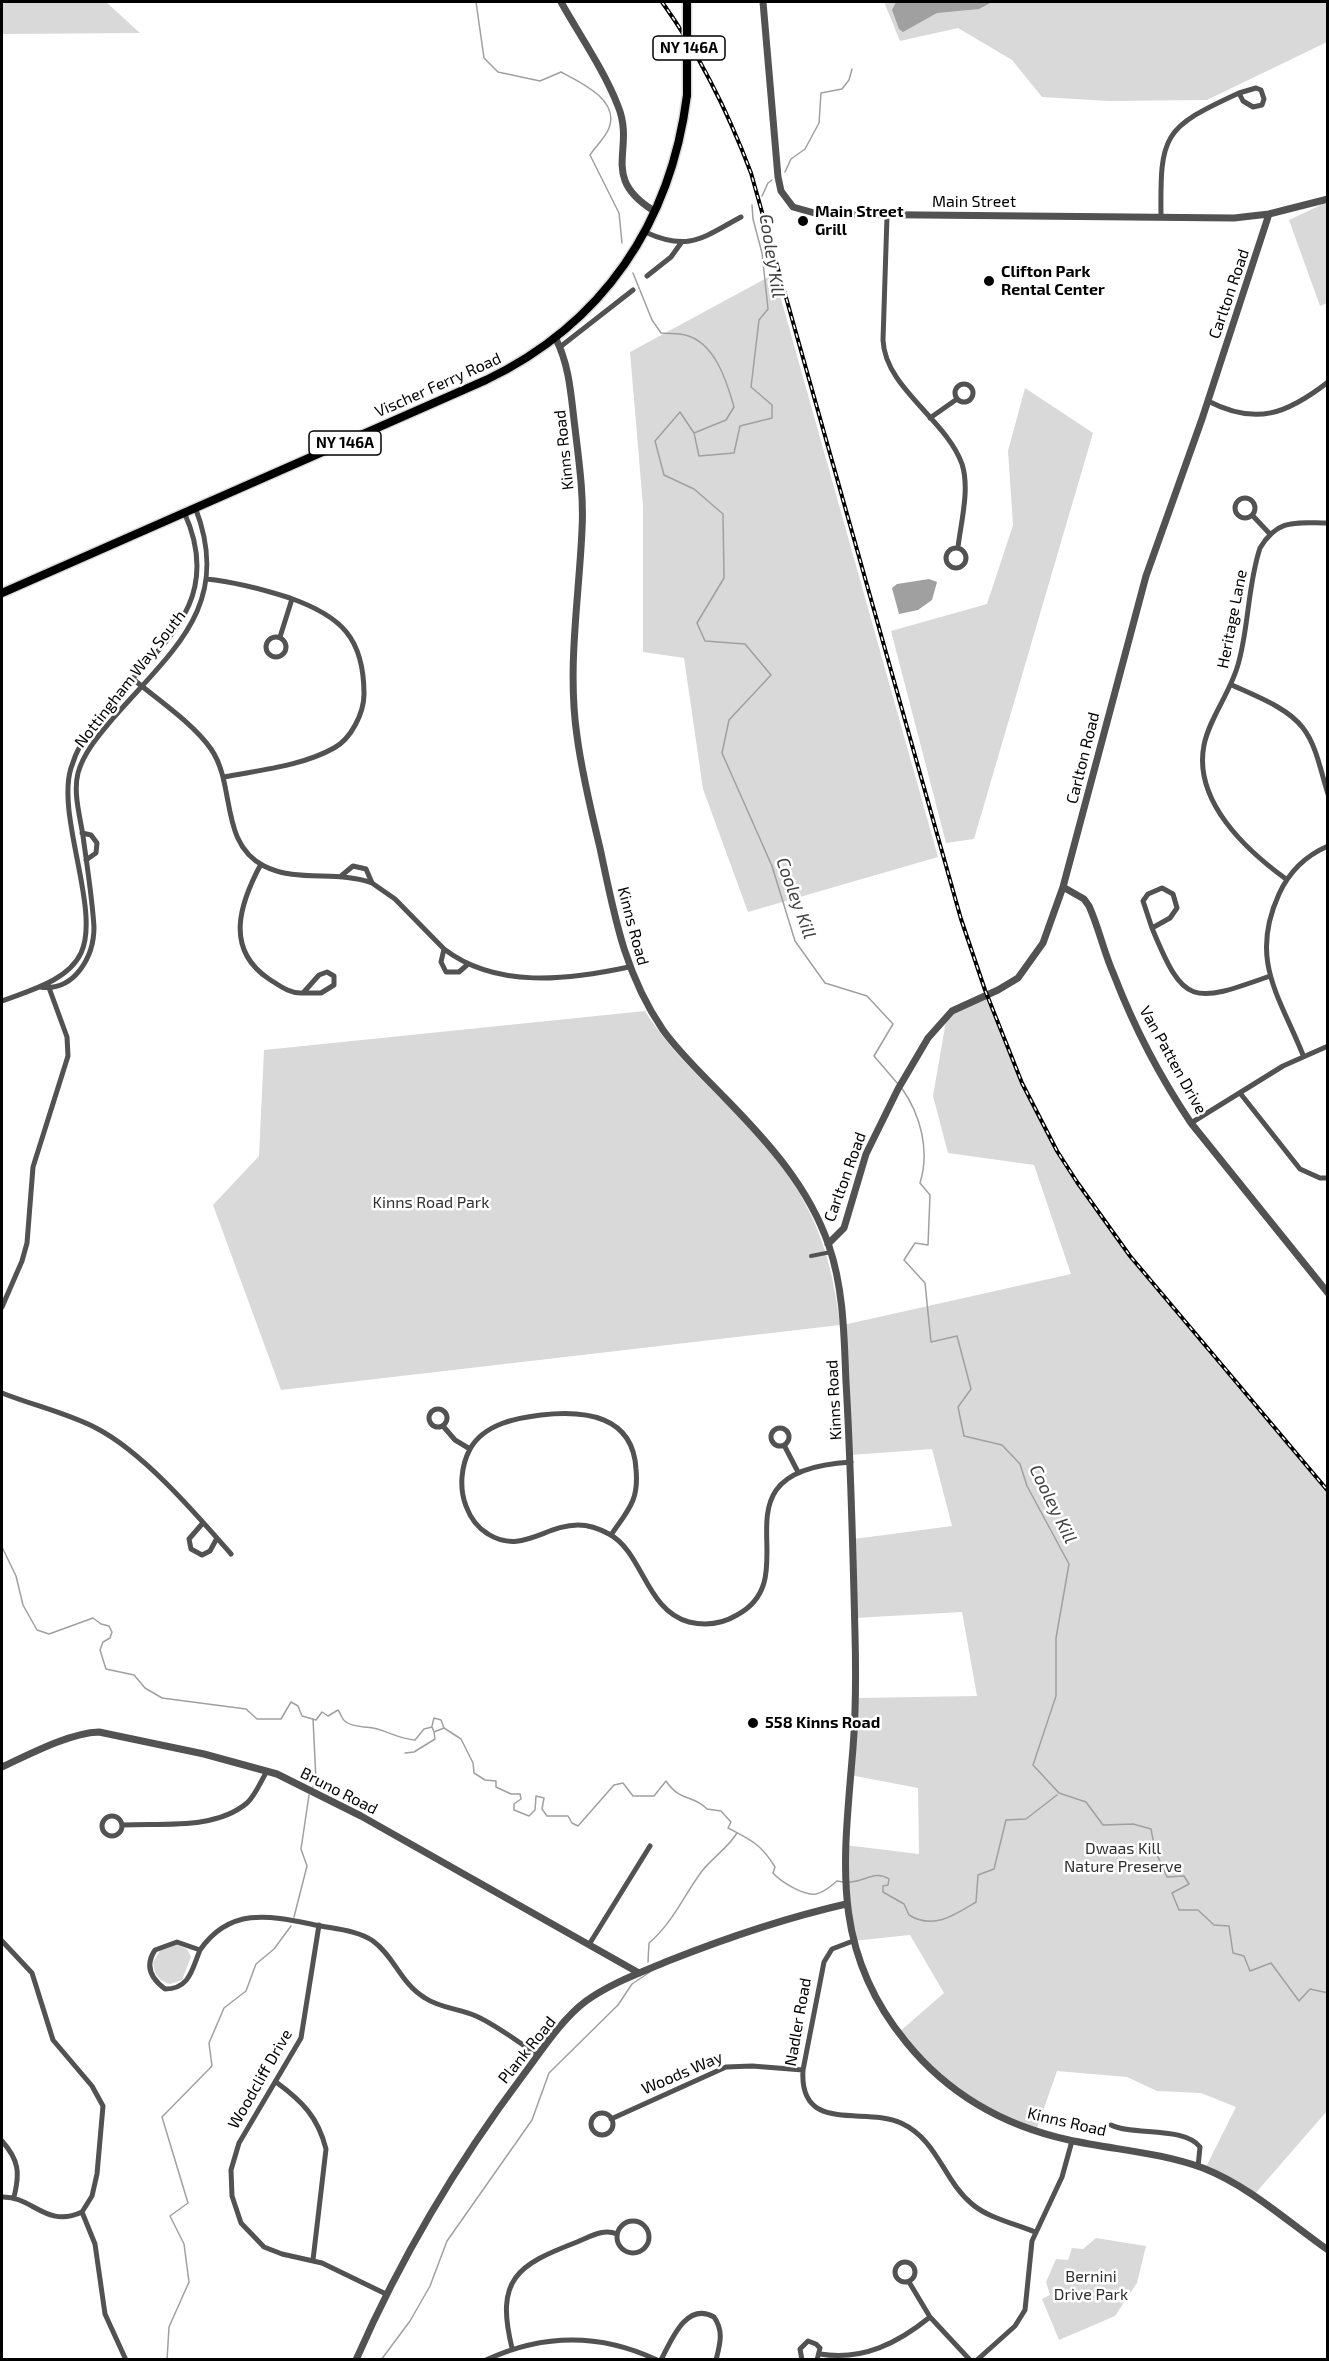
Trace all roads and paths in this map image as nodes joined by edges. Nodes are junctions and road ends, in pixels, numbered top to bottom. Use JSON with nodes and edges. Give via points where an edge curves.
{"nodes":[{"id":1,"x":561,"y":2,"type":"edge"},
{"id":2,"x":687,"y":2,"type":"edge"},
{"id":3,"x":763,"y":2,"type":"edge"},
{"id":4,"x":1239,"y":93,"type":"junction"},
{"id":5,"x":1328,"y":199,"type":"edge"},
{"id":6,"x":654,"y":211,"type":"junction"},
{"id":7,"x":1269,"y":214,"type":"junction"},
{"id":8,"x":886,"y":216,"type":"junction"},
{"id":9,"x":741,"y":217,"type":"dead end"},
{"id":10,"x":1161,"y":217,"type":"junction"},
{"id":11,"x":645,"y":232,"type":"junction"},
{"id":12,"x":681,"y":243,"type":"junction"},
{"id":13,"x":646,"y":276,"type":"dead end"},
{"id":14,"x":633,"y":290,"type":"dead end"},
{"id":15,"x":558,"y":343,"type":"junction"},
{"id":16,"x":1328,"y":382,"type":"edge"},
{"id":17,"x":957,"y":399,"type":"dead end"},
{"id":18,"x":1208,"y":402,"type":"junction"},
{"id":19,"x":930,"y":418,"type":"junction"},
{"id":20,"x":195,"y":507,"type":"junction"},
{"id":21,"x":184,"y":512,"type":"junction"},
{"id":22,"x":1252,"y":515,"type":"dead end"},
{"id":23,"x":1328,"y":524,"type":"edge"},
{"id":24,"x":1269,"y":533,"type":"junction"},
{"id":25,"x":958,"y":547,"type":"dead end"},
{"id":26,"x":198,"y":578,"type":"junction"},
{"id":27,"x":207,"y":579,"type":"junction"},
{"id":28,"x":2,"y":593,"type":"edge"},
{"id":29,"x":292,"y":599,"type":"junction"},
{"id":30,"x":280,"y":637,"type":"junction"},
{"id":31,"x":133,"y":679,"type":"junction"},
{"id":32,"x":1232,"y":685,"type":"junction"},
{"id":33,"x":141,"y":686,"type":"junction"},
{"id":34,"x":224,"y":777,"type":"junction"},
{"id":35,"x":1328,"y":794,"type":"edge"},
{"id":36,"x":82,"y":833,"type":"junction"},
{"id":37,"x":1328,"y":846,"type":"edge"},
{"id":38,"x":86,"y":860,"type":"junction"},
{"id":39,"x":261,"y":864,"type":"junction"},
{"id":40,"x":341,"y":876,"type":"junction"},
{"id":41,"x":1286,"y":879,"type":"junction"},
{"id":42,"x":372,"y":883,"type":"junction"},
{"id":43,"x":1063,"y":887,"type":"junction"},
{"id":44,"x":1152,"y":928,"type":"junction"},
{"id":45,"x":444,"y":949,"type":"junction"},
{"id":46,"x":466,"y":965,"type":"junction"},
{"id":47,"x":629,"y":967,"type":"junction"},
{"id":48,"x":1270,"y":976,"type":"junction"},
{"id":49,"x":48,"y":986,"type":"junction"},
{"id":50,"x":303,"y":993,"type":"junction"},
{"id":51,"x":2,"y":1001,"type":"edge"},
{"id":52,"x":1328,"y":1046,"type":"edge"},
{"id":53,"x":1304,"y":1055,"type":"junction"},
{"id":54,"x":1240,"y":1093,"type":"junction"},
{"id":55,"x":1191,"y":1123,"type":"junction"},
{"id":56,"x":1328,"y":1178,"type":"edge"},
{"id":57,"x":830,"y":1248,"type":"junction"},
{"id":58,"x":811,"y":1257,"type":"dead end"},
{"id":59,"x":2,"y":1287,"type":"edge"},
{"id":60,"x":8,"y":1291,"type":"junction"},
{"id":61,"x":1328,"y":1293,"type":"edge"},
{"id":62,"x":2,"y":1307,"type":"edge"},
{"id":63,"x":2,"y":1393,"type":"edge"},
{"id":64,"x":443,"y":1426,"type":"dead end"},
{"id":65,"x":784,"y":1445,"type":"dead end"},
{"id":66,"x":470,"y":1449,"type":"junction"},
{"id":67,"x":851,"y":1462,"type":"junction"},
{"id":68,"x":798,"y":1472,"type":"junction"},
{"id":69,"x":202,"y":1524,"type":"junction"},
{"id":70,"x":611,"y":1534,"type":"junction"},
{"id":71,"x":217,"y":1538,"type":"junction"},
{"id":72,"x":231,"y":1554,"type":"dead end"},
{"id":73,"x":2,"y":1767,"type":"edge"},
{"id":74,"x":267,"y":1771,"type":"junction"},
{"id":75,"x":123,"y":1826,"type":"dead end"},
{"id":76,"x":650,"y":1846,"type":"dead end"},
{"id":77,"x":846,"y":1904,"type":"junction"},
{"id":78,"x":319,"y":1925,"type":"junction"},
{"id":79,"x":2,"y":1941,"type":"edge"},
{"id":80,"x":854,"y":1941,"type":"junction"},
{"id":81,"x":590,"y":1943,"type":"junction"},
{"id":82,"x":200,"y":1950,"type":"junction"},
{"id":83,"x":639,"y":1973,"type":"junction"},
{"id":84,"x":538,"y":2055,"type":"junction"},
{"id":85,"x":803,"y":2070,"type":"junction"},
{"id":86,"x":276,"y":2082,"type":"junction"},
{"id":87,"x":611,"y":2119,"type":"junction"},
{"id":88,"x":1111,"y":2125,"type":"dead end"},
{"id":89,"x":2,"y":2141,"type":"edge"},
{"id":90,"x":1072,"y":2141,"type":"junction"},
{"id":91,"x":1198,"y":2167,"type":"junction"},
{"id":92,"x":2,"y":2197,"type":"edge"},
{"id":93,"x":14,"y":2197,"type":"junction"},
{"id":94,"x":82,"y":2212,"type":"junction"},
{"id":95,"x":1035,"y":2232,"type":"junction"},
{"id":96,"x":617,"y":2234,"type":"junction"},
{"id":97,"x":1328,"y":2250,"type":"edge"},
{"id":98,"x":313,"y":2260,"type":"junction"},
{"id":99,"x":909,"y":2282,"type":"dead end"},
{"id":100,"x":386,"y":2294,"type":"junction"},
{"id":101,"x":930,"y":2317,"type":"junction"},
{"id":102,"x":512,"y":2348,"type":"junction"},
{"id":103,"x":819,"y":2357,"type":"edge"},
{"id":104,"x":126,"y":2360,"type":"edge"},
{"id":105,"x":356,"y":2360,"type":"edge"},
{"id":106,"x":486,"y":2360,"type":"edge"},
{"id":107,"x":659,"y":2360,"type":"edge"},
{"id":108,"x":716,"y":2360,"type":"edge"},
{"id":109,"x":802,"y":2360,"type":"edge"},
{"id":110,"x":970,"y":2360,"type":"edge"},
{"id":111,"x":977,"y":2360,"type":"edge"}],
"edges":[{"from":1,"to":6,"type":"street","via":[[618,105],[626,184],[636,198]]},
{"from":2,"to":6,"type":"main road","number":"NY 146A","bridge":true,"via":[[687,95],[673,162]]},
{"from":3,"to":8,"type":"street","name":"Main Street","via":[[775,152],[786,200],[804,212]]},
{"from":4,"to":4,"type":"street","via":[[1258,88],[1264,102],[1253,107]]},
{"from":4,"to":10,"type":"street","via":[[1186,121],[1168,141],[1160,166]]},
{"from":5,"to":7,"type":"street","name":"Main Street"},
{"from":6,"to":11,"type":"main road","number":"NY 146A"},
{"from":7,"to":10,"type":"street","name":"Main Street","via":[[1234,218]]},
{"from":7,"to":18,"type":"street","name":"Carlton Road"},
{"from":8,"to":10,"type":"street","name":"Main Street"},
{"from":8,"to":19,"type":"street","via":[[885,354],[891,369]]},
{"from":9,"to":12,"type":"street","via":[[706,236]]},
{"from":11,"to":12,"type":"street"},
{"from":11,"to":15,"type":"main road","name":"Vischer Ferry Road","number":"NY 146A","via":[[612,283]]},
{"from":12,"to":13,"type":"street","via":[[671,257]]},
{"from":14,"to":15,"type":"street"},
{"from":15,"to":20,"type":"main road","name":"Vischer Ferry Road","number":"NY 146A","via":[[486,380]]},
{"from":15,"to":47,"type":"street","name":"Kinns Road","via":[[571,389],[583,510],[573,668],[576,729],[592,815]]},
{"from":16,"to":18,"type":"street","via":[[1296,405],[1262,415],[1242,414]]},
{"from":17,"to":19,"type":"street"},
{"from":18,"to":43,"type":"street","name":"Carlton Road","via":[[1146,576]]},
{"from":19,"to":25,"type":"street","via":[[962,465],[964,496]]},
{"from":20,"to":21,"type":"main road","name":"Vischer Ferry Road","number":"NY 146A"},
{"from":20,"to":27,"type":"street","name":"Nottingham Way South","via":[[207,547]]},
{"from":21,"to":26,"type":"street","name":"Nottingham Way South","via":[[196,543]]},
{"from":21,"to":28,"type":"main road","name":"Vischer Ferry Road","number":"NY 146A"},
{"from":22,"to":24,"type":"street"},
{"from":23,"to":24,"type":"street","via":[[1292,523]]},
{"from":24,"to":32,"type":"street","name":"Heritage Lane","via":[[1257,559],[1244,644]]},
{"from":26,"to":27,"type":"street"},
{"from":26,"to":31,"type":"street","name":"Nottingham Way South","via":[[187,613]]},
{"from":27,"to":29,"type":"street","via":[[256,586]]},
{"from":27,"to":33,"type":"street","name":"Nottingham Way South","via":[[197,615],[185,636]]},
{"from":29,"to":30,"type":"street"},
{"from":29,"to":34,"type":"street","via":[[330,616],[352,639],[364,674],[364,699],[359,715],[351,731],[334,748],[305,760]]},
{"from":30,"to":30,"type":"street","via":[[285,642],[285,652],[280,657],[270,656],[267,642],[274,636]]},
{"from":31,"to":33,"type":"street"},
{"from":31,"to":49,"type":"street","name":"Nottingham Way South","via":[[87,736],[71,768],[70,798],[86,938],[79,957]]},
{"from":32,"to":35,"type":"street","via":[[1283,711],[1303,728]]},
{"from":32,"to":41,"type":"street","name":"Heritage Lane","via":[[1204,745],[1207,787],[1240,841]]},
{"from":33,"to":34,"type":"street","via":[[211,748]]},
{"from":33,"to":36,"type":"street","name":"Nottingham Way South","via":[[96,739],[78,774]]},
{"from":34,"to":39,"type":"street","via":[[238,839]]},
{"from":36,"to":38,"type":"street","name":"Nottingham Way South"},
{"from":36,"to":38,"type":"street","name":"Nottingham Way South","via":[[91,835],[97,843],[96,853]]},
{"from":37,"to":41,"type":"street","via":[[1306,858]]},
{"from":38,"to":49,"type":"street","name":"Nottingham Way South","via":[[94,927],[92,948],[78,974]]},
{"from":39,"to":40,"type":"street","via":[[307,875]]},
{"from":39,"to":50,"type":"street","via":[[241,907],[240,936],[249,958],[263,975],[290,992]]},
{"from":40,"to":42,"type":"street"},
{"from":40,"to":42,"type":"street","via":[[352,866],[360,866],[366,869]]},
{"from":41,"to":48,"type":"street","via":[[1272,909],[1266,938],[1265,959]]},
{"from":42,"to":45,"type":"street","via":[[396,899]]},
{"from":43,"to":55,"type":"street","name":"Van Patten Drive","via":[[1089,906],[1137,1028]]},
{"from":43,"to":57,"type":"street","name":"Carlton Road","via":[[1043,943],[1027,969],[1008,985],[952,1011],[928,1038],[866,1154],[844,1228]]},
{"from":44,"to":44,"type":"street","via":[[1144,897],[1155,890],[1169,889],[1177,908],[1170,918]]},
{"from":44,"to":48,"type":"street","via":[[1173,975],[1188,990],[1222,993]]},
{"from":45,"to":46,"type":"street"},
{"from":45,"to":46,"type":"street","via":[[441,962],[446,972],[459,972]]},
{"from":46,"to":47,"type":"street","via":[[514,976],[549,978]]},
{"from":47,"to":57,"type":"street","name":"Kinns Road","via":[[671,1040],[786,1165],[810,1203]]},
{"from":48,"to":53,"type":"street"},
{"from":49,"to":51,"type":"street","name":"Nottingham Way South"},
{"from":49,"to":60,"type":"street","via":[[67,1037],[68,1056],[33,1167],[27,1243]]},
{"from":50,"to":50,"type":"street","via":[[330,989],[334,976],[327,972],[319,975]]},
{"from":52,"to":53,"type":"street"},
{"from":53,"to":54,"type":"street"},
{"from":54,"to":55,"type":"street"},
{"from":54,"to":56,"type":"street","via":[[1300,1169]]},
{"from":55,"to":61,"type":"street","name":"Van Patten Drive"},
{"from":57,"to":58,"type":"street"},
{"from":57,"to":67,"type":"street","name":"Kinns Road","via":[[841,1302]]},
{"from":59,"to":60,"type":"street"},
{"from":60,"to":62,"type":"street"},
{"from":63,"to":69,"type":"street","via":[[96,1428],[144,1463]]},
{"from":64,"to":66,"type":"street"},
{"from":65,"to":68,"type":"street"},
{"from":66,"to":70,"type":"street","via":[[463,1469],[464,1501],[481,1530],[498,1540],[515,1543],[578,1525]]},
{"from":66,"to":70,"type":"street","via":[[502,1422],[558,1413],[585,1413],[603,1419],[631,1445],[636,1463],[633,1501]]},
{"from":67,"to":68,"type":"street","via":[[829,1463]]},
{"from":67,"to":77,"type":"street","name":"Kinns Road","via":[[856,1698],[844,1882]]},
{"from":68,"to":70,"type":"street","via":[[782,1482],[768,1505],[767,1566],[757,1597],[743,1612],[727,1620],[706,1625],[680,1620],[656,1598]]},
{"from":69,"to":71,"type":"street"},
{"from":69,"to":71,"type":"street","via":[[189,1539],[191,1549],[202,1555],[210,1551]]},
{"from":71,"to":72,"type":"street"},
{"from":73,"to":74,"type":"street","name":"Bruno Road","via":[[70,1739],[99,1732]]},
{"from":74,"to":75,"type":"street","via":[[248,1802],[229,1814],[209,1821]]},
{"from":74,"to":81,"type":"street","name":"Bruno Road","via":[[361,1816]]},
{"from":76,"to":81,"type":"street"},
{"from":77,"to":80,"type":"street","name":"Kinns Road"},
{"from":77,"to":83,"type":"street","name":"Plank Road","via":[[731,1937]]},
{"from":78,"to":82,"type":"street","via":[[257,1915],[230,1924]]},
{"from":78,"to":84,"type":"street","via":[[373,1942],[405,1983],[425,1999],[479,2018]]},
{"from":78,"to":86,"type":"street","name":"Woodcliff Drive","via":[[301,2038]]},
{"from":79,"to":94,"type":"street","via":[[32,1973],[53,2040],[92,2086],[103,2106],[98,2174],[92,2196]]},
{"from":80,"to":85,"type":"street","name":"Nadler Road","via":[[832,1949],[824,1962]]},
{"from":80,"to":90,"type":"street","name":"Kinns Road","via":[[885,2013],[924,2064],[976,2105],[1022,2127]]},
{"from":81,"to":83,"type":"street","name":"Bruno Road"},
{"from":82,"to":82,"type":"street","via":[[189,1978],[181,1987],[165,1989],[152,1977],[149,1961],[163,1945],[177,1942]]},
{"from":83,"to":84,"type":"street","name":"Plank Road","via":[[584,2003]]},
{"from":84,"to":100,"type":"street","name":"Plank Road","via":[[434,2205]]},
{"from":85,"to":87,"type":"street","name":"Woods Way","via":[[726,2067]]},
{"from":85,"to":95,"type":"street","name":"Nadler Road","via":[[806,2097],[819,2109],[838,2115],[898,2121],[915,2130],[932,2146],[972,2205]]},
{"from":86,"to":98,"type":"street","via":[[302,2101],[326,2149]]},
{"from":86,"to":98,"type":"street","name":"Woodcliff Drive","via":[[239,2143],[231,2169],[232,2196],[241,2223],[256,2241],[272,2251]]},
{"from":87,"to":87,"type":"street","name":"Woods Way","via":[[608,2133],[599,2135],[592,2129],[592,2120],[598,2114]]},
{"from":88,"to":91,"type":"street","via":[[1120,2130],[1189,2139],[1200,2147]]},
{"from":89,"to":93,"type":"street","via":[[19,2168]]},
{"from":90,"to":91,"type":"street","name":"Kinns Road","via":[[1146,2152]]},
{"from":90,"to":95,"type":"street","via":[[1062,2177]]},
{"from":91,"to":97,"type":"street","name":"Kinns Road","via":[[1230,2181]]},
{"from":92,"to":93,"type":"street"},
{"from":93,"to":94,"type":"street","via":[[55,2218]]},
{"from":94,"to":104,"type":"street","via":[[95,2244],[107,2319]]},
{"from":95,"to":111,"type":"street","via":[[1025,2310],[1015,2326]]},
{"from":96,"to":96,"type":"street","via":[[623,2224],[635,2221],[645,2227],[648,2242],[643,2250],[631,2253],[620,2247]]},
{"from":96,"to":102,"type":"street","via":[[604,2231],[539,2257],[517,2275],[506,2310]]},
{"from":98,"to":100,"type":"street","name":"Woodcliff Drive"},
{"from":99,"to":101,"type":"street"},
{"from":100,"to":105,"type":"street","name":"Plank Road"},
{"from":101,"to":103,"type":"street","via":[[878,2351],[860,2356]]},
{"from":101,"to":110,"type":"street"},
{"from":102,"to":106,"type":"street"},
{"from":102,"to":107,"type":"street","via":[[562,2339],[592,2339]]},
{"from":103,"to":109,"type":"street","via":[[816,2344],[806,2342],[800,2349]]},
{"from":107,"to":108,"type":"street","via":[[685,2320],[702,2313],[714,2317],[720,2329]]}]}
